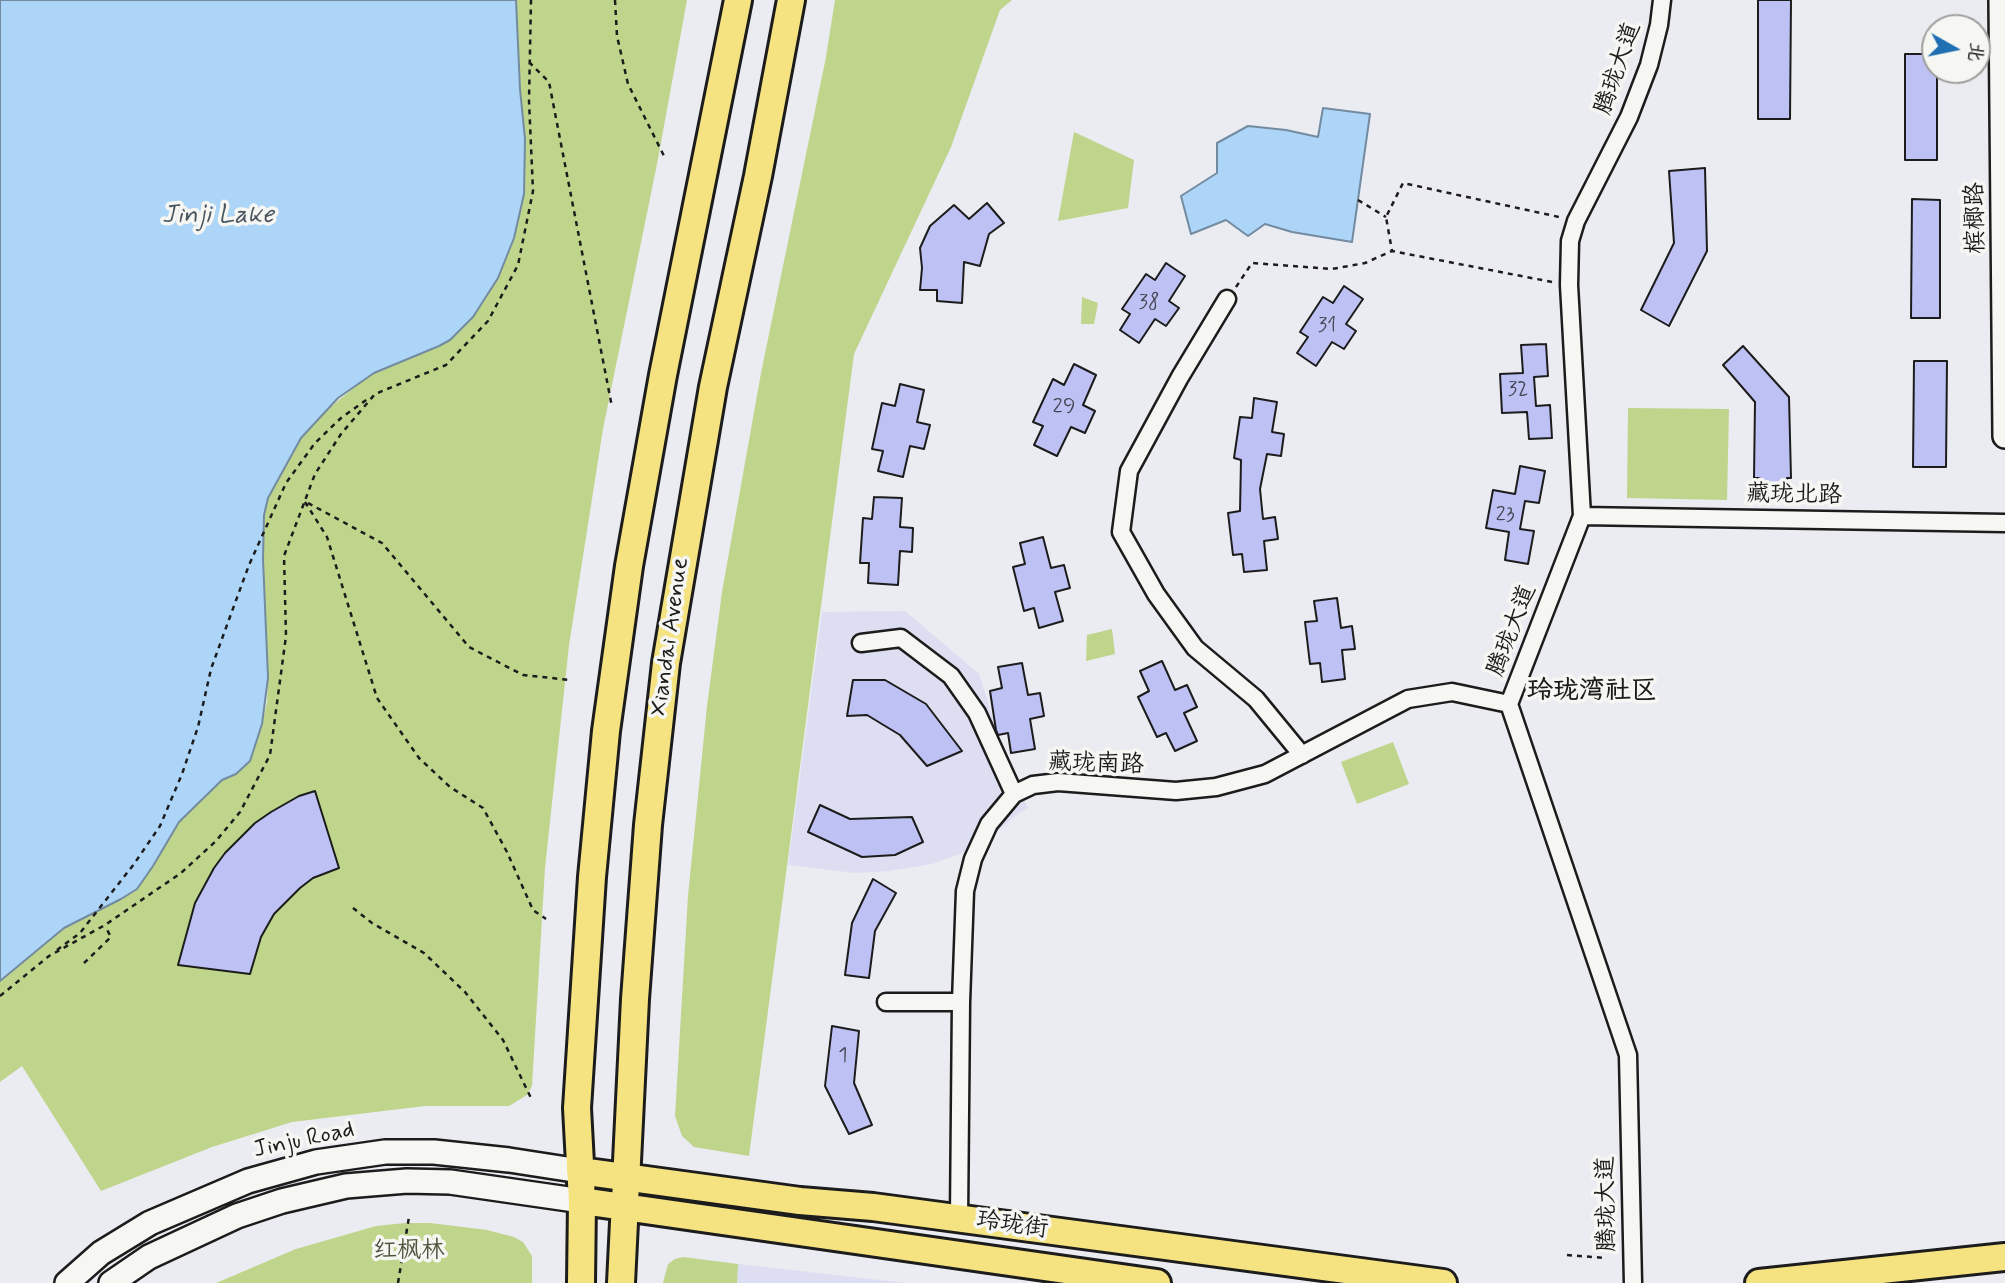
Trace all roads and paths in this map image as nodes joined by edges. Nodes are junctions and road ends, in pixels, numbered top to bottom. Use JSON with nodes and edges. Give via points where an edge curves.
{"nodes":[{"id":1,"x":531,"y":0,"type":"edge"},
{"id":2,"x":615,"y":0,"type":"edge"},
{"id":3,"x":738,"y":0,"type":"edge"},
{"id":4,"x":791,"y":0,"type":"edge"},
{"id":5,"x":1662,"y":0,"type":"edge"},
{"id":6,"x":2001,"y":0,"type":"edge"},
{"id":7,"x":529,"y":62,"type":"junction"},
{"id":8,"x":664,"y":156,"type":"dead end"},
{"id":9,"x":1358,"y":200,"type":"dead end"},
{"id":10,"x":1386,"y":217,"type":"junction"},
{"id":11,"x":1576,"y":221,"type":"junction"},
{"id":12,"x":1392,"y":251,"type":"junction"},
{"id":13,"x":1569,"y":285,"type":"junction"},
{"id":14,"x":1227,"y":299,"type":"joint"},
{"id":15,"x":375,"y":394,"type":"junction"},
{"id":16,"x":612,"y":407,"type":"dead end"},
{"id":17,"x":2005,"y":436,"type":"edge"},
{"id":18,"x":305,"y":502,"type":"junction"},
{"id":19,"x":1582,"y":516,"type":"junction"},
{"id":20,"x":2005,"y":523,"type":"edge"},
{"id":21,"x":861,"y":643,"type":"dead end"},
{"id":22,"x":570,"y":680,"type":"dead end"},
{"id":23,"x":1509,"y":704,"type":"junction"},
{"id":24,"x":1301,"y":755,"type":"junction"},
{"id":25,"x":1014,"y":794,"type":"junction"},
{"id":26,"x":353,"y":908,"type":"dead end"},
{"id":27,"x":546,"y":919,"type":"dead end"},
{"id":28,"x":105,"y":925,"type":"junction"},
{"id":29,"x":49,"y":957,"type":"junction"},
{"id":30,"x":84,"y":963,"type":"dead end"},
{"id":31,"x":0,"y":996,"type":"edge"},
{"id":32,"x":887,"y":1002,"type":"dead end"},
{"id":33,"x":961,"y":1002,"type":"junction"},
{"id":34,"x":531,"y":1098,"type":"dead end"},
{"id":35,"x":580,"y":1171,"type":"junction"},
{"id":36,"x":626,"y":1179,"type":"junction"},
{"id":37,"x":582,"y":1201,"type":"junction"},
{"id":38,"x":625,"y":1209,"type":"junction"},
{"id":39,"x":408,"y":1217,"type":"dead end"},
{"id":40,"x":959,"y":1218,"type":"junction"},
{"id":41,"x":1567,"y":1255,"type":"dead end"},
{"id":42,"x":2005,"y":1257,"type":"edge"},
{"id":43,"x":1606,"y":1258,"type":"dead end"},
{"id":44,"x":67,"y":1283,"type":"edge"},
{"id":45,"x":111,"y":1283,"type":"edge"},
{"id":46,"x":398,"y":1283,"type":"edge"},
{"id":47,"x":581,"y":1283,"type":"edge"},
{"id":48,"x":621,"y":1283,"type":"edge"},
{"id":49,"x":1157,"y":1283,"type":"edge"},
{"id":50,"x":1443,"y":1283,"type":"edge"},
{"id":51,"x":1633,"y":1283,"type":"edge"},
{"id":52,"x":1759,"y":1283,"type":"edge"}],
"edges":[{"from":1,"to":7,"type":"path"},
{"from":2,"to":8,"type":"path","via":[[617,36],[628,84]]},
{"from":3,"to":35,"type":"main road","name":"Xiandai Avenue","via":[[663,375],[606,731],[577,1108]]},
{"from":4,"to":36,"type":"main road","name":"Xiandai Avenue","via":[[713,387],[666,663],[648,825]]},
{"from":5,"to":11,"type":"street","name":"腾珑大道","via":[[1649,65],[1629,117]]},
{"from":6,"to":17,"type":"main road","name":"槟榔路"},
{"from":7,"to":15,"type":"path","via":[[533,191],[519,265],[488,321],[446,365]]},
{"from":7,"to":16,"type":"path","via":[[549,82]]},
{"from":9,"to":10,"type":"path"},
{"from":10,"to":11,"type":"path","via":[[1403,183]]},
{"from":10,"to":12,"type":"path"},
{"from":11,"to":13,"type":"street","name":"腾珑大道","via":[[1570,242]]},
{"from":12,"to":13,"type":"path"},
{"from":12,"to":14,"type":"path","via":[[1365,263],[1332,269],[1252,263]]},
{"from":13,"to":19,"type":"street","name":"腾珑大道"},
{"from":14,"to":24,"type":"street","via":[[1129,471],[1121,532],[1156,594],[1195,648],[1256,699]]},
{"from":15,"to":18,"type":"path","via":[[315,474]]},
{"from":15,"to":29,"type":"path","via":[[315,443],[286,483],[231,614],[190,750],[160,826],[80,933]]},
{"from":18,"to":22,"type":"path","via":[[382,543],[469,647],[523,675]]},
{"from":18,"to":27,"type":"path","via":[[327,537],[377,698],[419,758],[482,808],[508,852],[533,910]]},
{"from":18,"to":28,"type":"path","via":[[284,556],[286,636],[270,755],[240,812],[216,841],[181,873]]},
{"from":19,"to":20,"type":"street","name":"藏珑北路"},
{"from":19,"to":23,"type":"street","name":"腾珑大道"},
{"from":21,"to":25,"type":"street","via":[[901,638],[951,676],[977,713]]},
{"from":23,"to":24,"type":"street","name":"藏珑南路","via":[[1452,692],[1408,699]]},
{"from":23,"to":51,"type":"street","name":"腾珑大道","via":[[1628,1055]]},
{"from":24,"to":25,"type":"street","name":"藏珑南路","via":[[1265,774],[1216,787],[1176,791],[1058,782],[1033,785]]},
{"from":25,"to":33,"type":"street","via":[[989,824],[973,859],[965,891]]},
{"from":26,"to":34,"type":"path","via":[[424,953],[465,992],[503,1040]]},
{"from":28,"to":29,"type":"path"},
{"from":28,"to":30,"type":"path","via":[[111,937]]},
{"from":29,"to":31,"type":"path"},
{"from":32,"to":33,"type":"street"},
{"from":33,"to":40,"type":"street"},
{"from":35,"to":36,"type":"main road","name":"玲珑街"},
{"from":35,"to":37,"type":"main road","name":"Xiandai Avenue"},
{"from":35,"to":44,"type":"main road","name":"Jinju Road","via":[[433,1152],[385,1152],[316,1162],[237,1185],[150,1223],[101,1253]]},
{"from":36,"to":38,"type":"main road","name":"Xiandai Avenue"},
{"from":36,"to":40,"type":"main road","name":"玲珑街"},
{"from":37,"to":38,"type":"main road","name":"玲珑街"},
{"from":37,"to":45,"type":"main road","via":[[450,1182],[346,1186],[237,1216],[156,1253]]},
{"from":37,"to":47,"type":"main road","name":"Xiandai Avenue"},
{"from":38,"to":48,"type":"main road","name":"Xiandai Avenue"},
{"from":38,"to":49,"type":"main road","name":"玲珑街"},
{"from":39,"to":46,"type":"path"},
{"from":40,"to":50,"type":"main road","name":"玲珑街"},
{"from":41,"to":43,"type":"path"},
{"from":42,"to":52,"type":"main road"}]}
